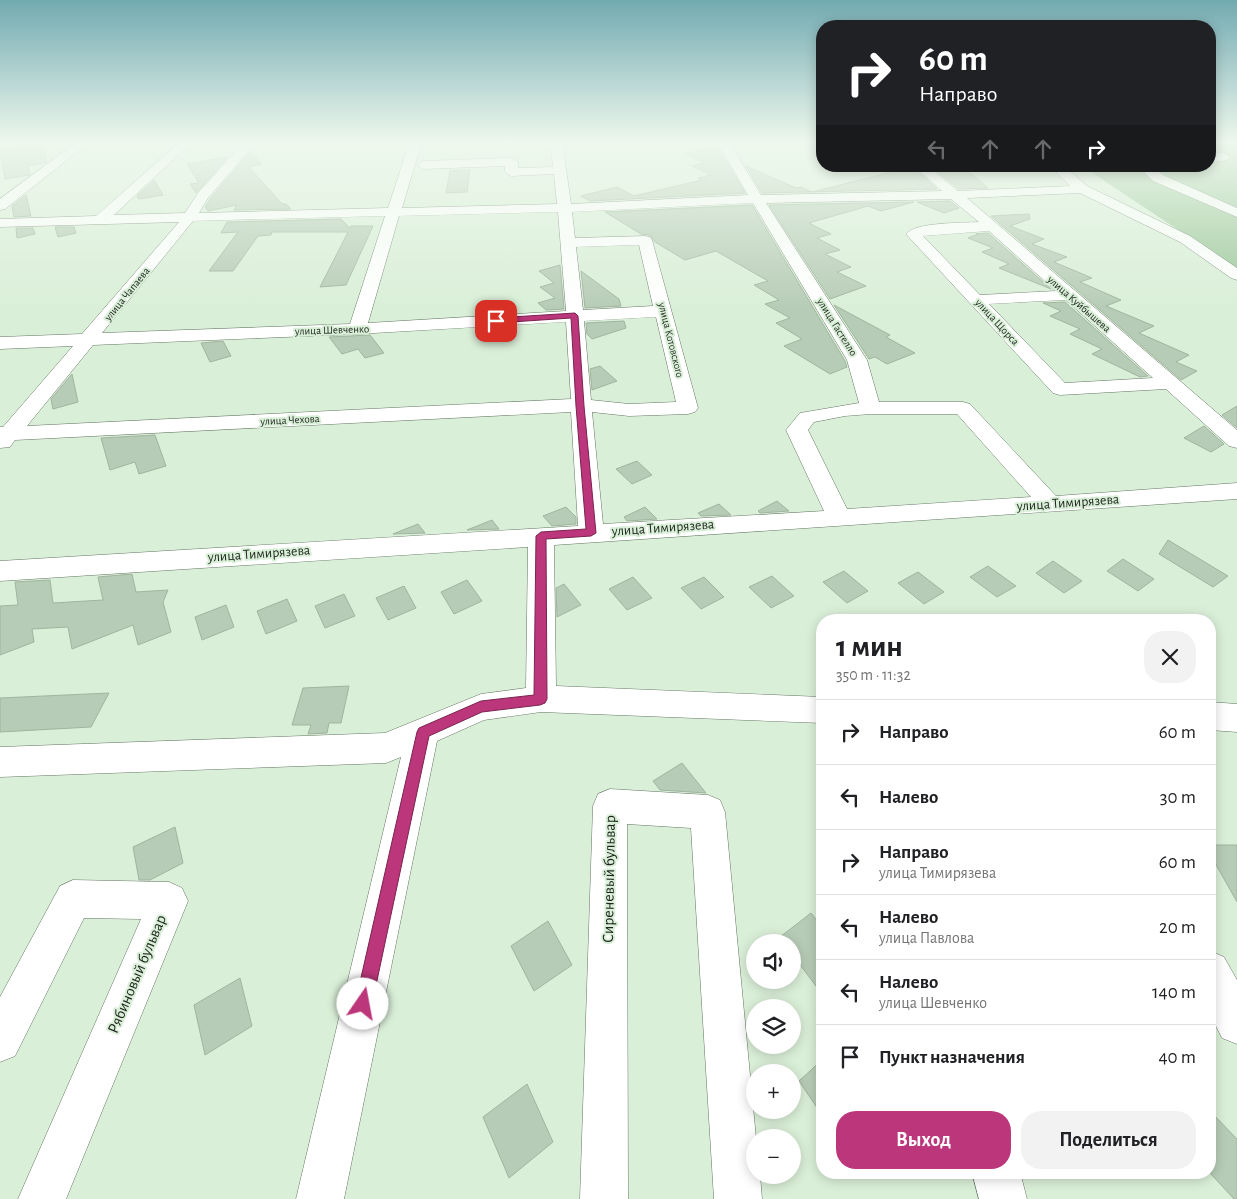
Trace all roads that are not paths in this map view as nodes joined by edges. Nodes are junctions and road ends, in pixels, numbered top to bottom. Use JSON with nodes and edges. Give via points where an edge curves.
{"nodes":[{"id":1,"x":12,"y":197,"type":"edge"},
{"id":2,"x":126,"y":197,"type":"edge"},
{"id":3,"x":202,"y":197,"type":"edge"},
{"id":4,"x":399,"y":197,"type":"edge"},
{"id":5,"x":564,"y":197,"type":"edge"},
{"id":6,"x":856,"y":197,"type":"edge"},
{"id":7,"x":955,"y":197,"type":"edge"},
{"id":8,"x":1098,"y":197,"type":"edge"},
{"id":9,"x":1200,"y":197,"type":"edge"},
{"id":10,"x":756,"y":199,"type":"junction"},
{"id":11,"x":0,"y":206,"type":"edge"},
{"id":12,"x":565,"y":208,"type":"junction"},
{"id":13,"x":394,"y":213,"type":"junction"},
{"id":14,"x":1237,"y":214,"type":"edge"},
{"id":15,"x":188,"y":217,"type":"junction"},
{"id":16,"x":100,"y":220,"type":"junction"},
{"id":17,"x":0,"y":223,"type":"edge"},
{"id":18,"x":992,"y":226,"type":"junction"},
{"id":19,"x":569,"y":242,"type":"junction"},
{"id":20,"x":1237,"y":274,"type":"edge"},
{"id":21,"x":1068,"y":295,"type":"junction"},
{"id":22,"x":976,"y":300,"type":"junction"},
{"id":23,"x":664,"y":311,"type":"junction"},
{"id":24,"x":575,"y":316,"type":"junction"},
{"id":25,"x":357,"y":330,"type":"junction"},
{"id":26,"x":89,"y":340,"type":"junction"},
{"id":27,"x":0,"y":343,"type":"edge"},
{"id":28,"x":1170,"y":383,"type":"junction"},
{"id":29,"x":580,"y":406,"type":"junction"},
{"id":30,"x":871,"y":408,"type":"junction"},
{"id":31,"x":3,"y":438,"type":"edge"},
{"id":32,"x":1237,"y":441,"type":"edge"},
{"id":33,"x":1237,"y":491,"type":"edge"},
{"id":34,"x":1050,"y":504,"type":"junction"},
{"id":35,"x":839,"y":517,"type":"junction"},
{"id":36,"x":591,"y":533,"type":"junction"},
{"id":37,"x":541,"y":536,"type":"junction"},
{"id":38,"x":0,"y":571,"type":"edge"},
{"id":39,"x":540,"y":699,"type":"junction"},
{"id":40,"x":816,"y":710,"type":"edge"},
{"id":41,"x":1216,"y":716,"type":"edge"},
{"id":42,"x":1237,"y":718,"type":"edge"},
{"id":43,"x":423,"y":732,"type":"junction"},
{"id":44,"x":0,"y":762,"type":"edge"},
{"id":45,"x":0,"y":1041,"type":"edge"},
{"id":46,"x":998,"y":1179,"type":"edge"},
{"id":47,"x":42,"y":1199,"type":"edge"},
{"id":48,"x":320,"y":1199,"type":"edge"},
{"id":49,"x":604,"y":1199,"type":"edge"},
{"id":50,"x":738,"y":1199,"type":"edge"},
{"id":51,"x":1003,"y":1199,"type":"edge"}],
"edges":[{"from":1,"to":11,"type":"street"},
{"from":2,"to":16,"type":"street"},
{"from":3,"to":15,"type":"street","name":"улица Чапаева"},
{"from":4,"to":13,"type":"street"},
{"from":5,"to":12,"type":"street"},
{"from":6,"to":10,"type":"street"},
{"from":7,"to":18,"type":"street","name":"улица Куйбышева"},
{"from":8,"to":20,"type":"street","via":[[1184,240]]},
{"from":9,"to":14,"type":"street"},
{"from":10,"to":12,"type":"street"},
{"from":10,"to":30,"type":"street","name":"улица Гастелло","via":[[857,360]]},
{"from":12,"to":13,"type":"street"},
{"from":12,"to":19,"type":"street"},
{"from":13,"to":15,"type":"street"},
{"from":13,"to":25,"type":"street"},
{"from":15,"to":16,"type":"street"},
{"from":15,"to":26,"type":"street","name":"улица Чапаева"},
{"from":16,"to":17,"type":"street"},
{"from":18,"to":21,"type":"street","name":"улица Куйбышева"},
{"from":18,"to":22,"type":"street","name":"улица Щорса","via":[[926,230],[913,234]]},
{"from":19,"to":23,"type":"street","name":"улица Котовского","via":[[644,240]]},
{"from":19,"to":24,"type":"street"},
{"from":21,"to":22,"type":"street"},
{"from":21,"to":28,"type":"street","name":"улица Куйбышева"},
{"from":22,"to":28,"type":"street","name":"улица Щорса","via":[[1060,389]]},
{"from":23,"to":24,"type":"street","name":"улица Шевченко"},
{"from":23,"to":29,"type":"street","name":"улица Котовского","via":[[688,408],[629,410]]},
{"from":24,"to":25,"type":"street","name":"улица Шевченко"},
{"from":24,"to":29,"type":"street"},
{"from":25,"to":26,"type":"street","name":"улица Шевченко"},
{"from":26,"to":27,"type":"street","name":"улица Шевченко"},
{"from":26,"to":31,"type":"street","name":"улица Чапаева"},
{"from":28,"to":32,"type":"street","name":"улица Куйбышева"},
{"from":29,"to":31,"type":"street","name":"улица Чехова"},
{"from":29,"to":36,"type":"street"},
{"from":30,"to":34,"type":"street","via":[[963,408]]},
{"from":30,"to":35,"type":"street","via":[[807,416],[797,430]]},
{"from":33,"to":34,"type":"street","name":"улица Тимирязева"},
{"from":34,"to":35,"type":"street","name":"улица Тимирязева"},
{"from":35,"to":36,"type":"street","name":"улица Тимирязева"},
{"from":36,"to":37,"type":"street","name":"улица Тимирязева"},
{"from":37,"to":38,"type":"street","name":"улица Тимирязева"},
{"from":37,"to":39,"type":"street"},
{"from":39,"to":40,"type":"street"},
{"from":39,"to":43,"type":"street","via":[[481,707]]},
{"from":41,"to":42,"type":"street"},
{"from":43,"to":44,"type":"street","via":[[386,748]]},
{"from":43,"to":48,"type":"street"},
{"from":45,"to":47,"type":"street","name":"Рябиновый бульвар","via":[[73,899],[168,900]]},
{"from":46,"to":51,"type":"street"},
{"from":49,"to":50,"type":"street","name":"Сиреневый бульвар","via":[[610,806],[708,812]]}]}
